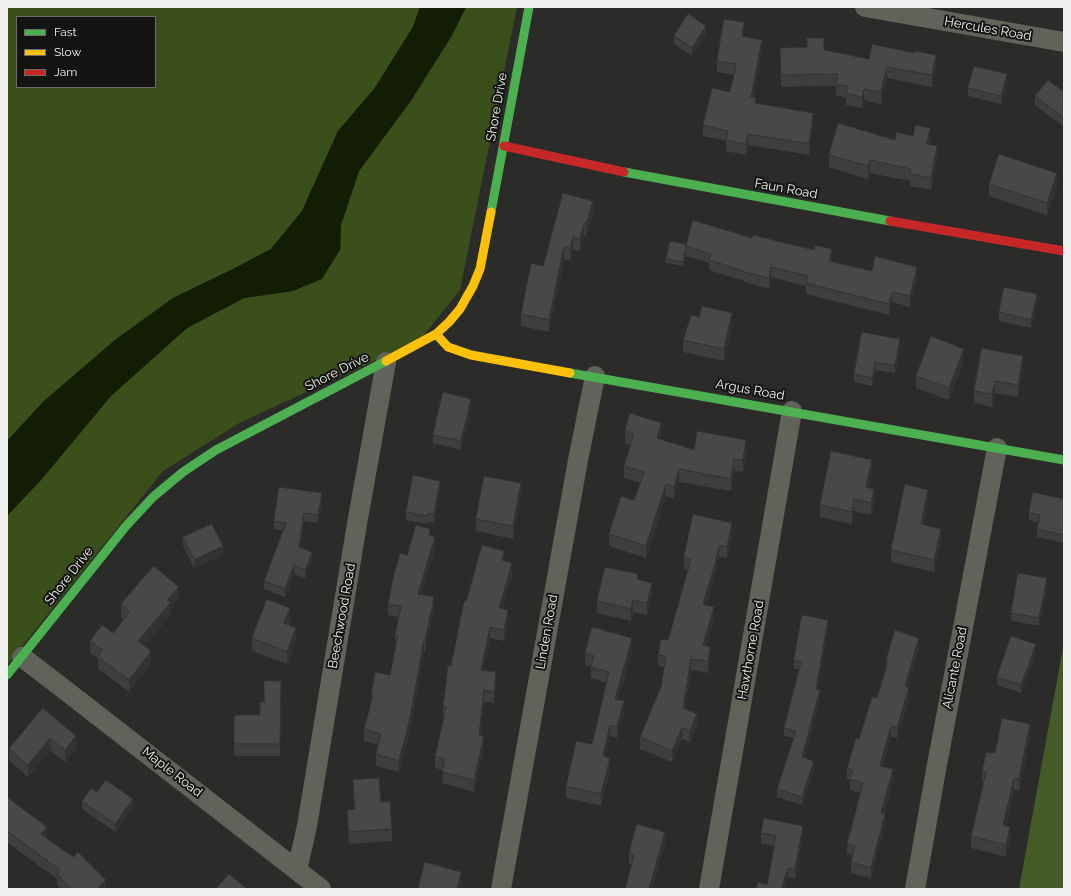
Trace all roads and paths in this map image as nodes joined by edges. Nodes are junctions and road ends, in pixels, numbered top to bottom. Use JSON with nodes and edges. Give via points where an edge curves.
{"nodes":[{"id":1,"x":528,"y":7,"type":"edge"},
{"id":2,"x":865,"y":7,"type":"edge"},
{"id":3,"x":1064,"y":42,"type":"edge"},
{"id":4,"x":504,"y":146,"type":"junction"},
{"id":5,"x":1064,"y":251,"type":"edge"},
{"id":6,"x":436,"y":334,"type":"junction"},
{"id":7,"x":386,"y":362,"type":"junction"},
{"id":8,"x":595,"y":376,"type":"junction"},
{"id":9,"x":792,"y":411,"type":"junction"},
{"id":10,"x":997,"y":448,"type":"junction"},
{"id":11,"x":1064,"y":460,"type":"edge"},
{"id":12,"x":22,"y":657,"type":"junction"},
{"id":13,"x":7,"y":676,"type":"edge"},
{"id":14,"x":297,"y":870,"type":"junction"},
{"id":15,"x":321,"y":889,"type":"edge"},
{"id":16,"x":501,"y":889,"type":"edge"},
{"id":17,"x":709,"y":889,"type":"edge"},
{"id":18,"x":915,"y":889,"type":"edge"}],
"edges":[{"from":1,"to":4,"type":"street","name":"Shore Drive"},
{"from":2,"to":3,"type":"street","name":"Hercules Road"},
{"from":4,"to":5,"type":"street","name":"Faun Road","via":[[567,161],[705,187]]},
{"from":4,"to":6,"type":"street","name":"Shore Drive","via":[[480,269],[460,309]]},
{"from":6,"to":7,"type":"street","name":"Shore Drive"},
{"from":6,"to":8,"type":"street","name":"Argus Road","via":[[448,347],[471,355]]},
{"from":7,"to":12,"type":"street","name":"Shore Drive","via":[[216,450],[183,472],[153,497],[126,526]]},
{"from":7,"to":14,"type":"street","name":"Beechwood Road"},
{"from":8,"to":9,"type":"street","name":"Argus Road"},
{"from":8,"to":16,"type":"street","name":"Linden Road"},
{"from":9,"to":10,"type":"street","name":"Argus Road"},
{"from":9,"to":17,"type":"street","name":"Hawthorne Road"},
{"from":10,"to":11,"type":"street","name":"Argus Road"},
{"from":10,"to":18,"type":"street","name":"Alicante Road"},
{"from":12,"to":13,"type":"street","name":"Shore Drive"},
{"from":12,"to":14,"type":"street","name":"Maple Road"},
{"from":14,"to":15,"type":"street","name":"Maple Road"}]}
